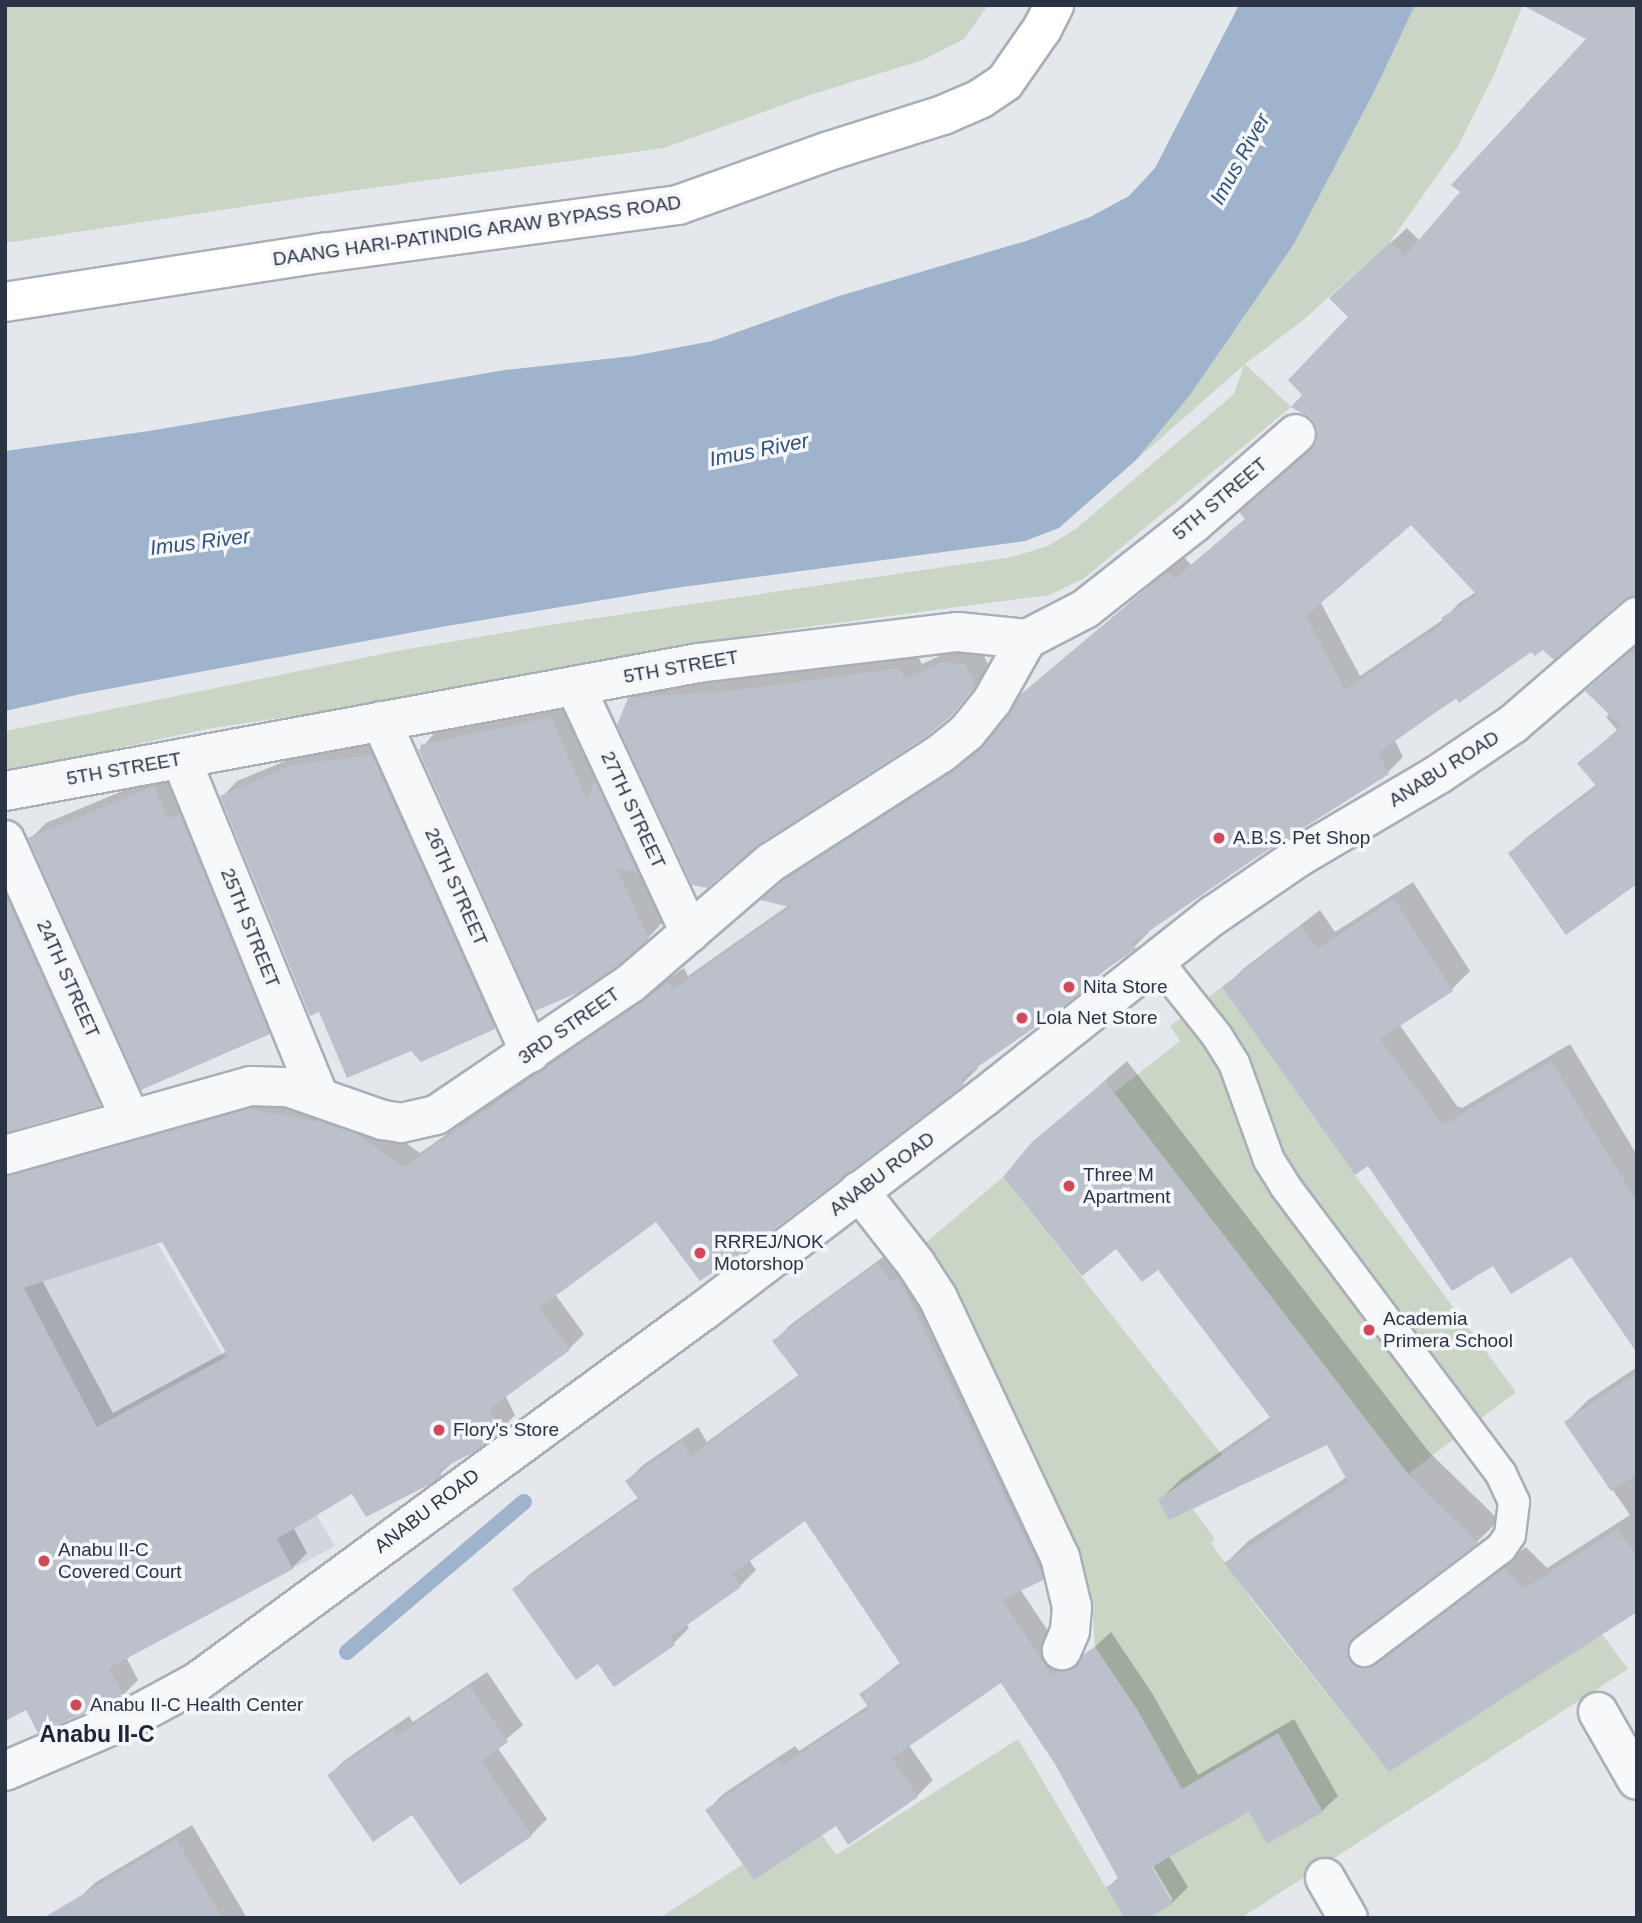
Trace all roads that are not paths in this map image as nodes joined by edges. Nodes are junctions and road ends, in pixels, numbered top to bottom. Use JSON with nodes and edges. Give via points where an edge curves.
{"nodes":[{"id":1,"x":1054,"y":5,"type":"edge"},
{"id":2,"x":5,"y":302,"type":"edge"},
{"id":3,"x":1296,"y":435,"type":"dead end"},
{"id":4,"x":1637,"y":617,"type":"edge"},
{"id":5,"x":1027,"y":639,"type":"junction"},
{"id":6,"x":575,"y":686,"type":"junction"},
{"id":7,"x":381,"y":721,"type":"junction"},
{"id":8,"x":181,"y":759,"type":"junction"},
{"id":9,"x":5,"y":791,"type":"edge"},
{"id":10,"x":5,"y":840,"type":"edge"},
{"id":11,"x":690,"y":933,"type":"junction"},
{"id":12,"x":1156,"y":959,"type":"junction"},
{"id":13,"x":530,"y":1053,"type":"junction"},
{"id":14,"x":319,"y":1097,"type":"junction"},
{"id":15,"x":130,"y":1118,"type":"junction"},
{"id":16,"x":5,"y":1156,"type":"edge"},
{"id":17,"x":859,"y":1191,"type":"junction"},
{"id":18,"x":1062,"y":1650,"type":"dead end"},
{"id":19,"x":1365,"y":1651,"type":"dead end"},
{"id":20,"x":1598,"y":1713,"type":"dead end"},
{"id":21,"x":5,"y":1771,"type":"edge"},
{"id":22,"x":1637,"y":1780,"type":"edge"},
{"id":23,"x":1325,"y":1878,"type":"dead end"},
{"id":24,"x":1348,"y":1918,"type":"edge"}],
"edges":[{"from":1,"to":2,"type":"main road","name":"DAANG HARI-PATINDIG ARAW BYPASS ROAD","via":[[1004,82],[980,99],[943,116],[678,205]]},
{"from":3,"to":5,"type":"street","name":"5TH STREET","via":[[1085,609]]},
{"from":4,"to":12,"type":"street","name":"ANABU ROAD","via":[[1550,695],[1479,750],[1297,858]]},
{"from":5,"to":6,"type":"street","name":"5TH STREET","via":[[958,632],[698,663]]},
{"from":5,"to":11,"type":"street","name":"3RD STREET","via":[[992,701],[967,732],[770,863]]},
{"from":6,"to":7,"type":"street","name":"5TH STREET"},
{"from":6,"to":11,"type":"street","name":"27TH STREET"},
{"from":7,"to":8,"type":"street","name":"5TH STREET"},
{"from":7,"to":13,"type":"street","name":"26TH STREET"},
{"from":8,"to":9,"type":"street","name":"5TH STREET"},
{"from":8,"to":14,"type":"street","name":"25TH STREET"},
{"from":10,"to":15,"type":"street","name":"24TH STREET"},
{"from":11,"to":13,"type":"street","name":"3RD STREET","via":[[631,983]]},
{"from":12,"to":17,"type":"street","name":"ANABU ROAD"},
{"from":12,"to":19,"type":"lane","via":[[1234,1063],[1269,1160],[1285,1186],[1501,1474],[1514,1502],[1510,1535],[1501,1548]]},
{"from":13,"to":14,"type":"street","name":"3RD STREET","via":[[436,1115],[419,1121],[383,1120]]},
{"from":14,"to":15,"type":"street","name":"3RD STREET","via":[[288,1087],[251,1086]]},
{"from":15,"to":16,"type":"street","name":"3RD STREET"},
{"from":17,"to":18,"type":"street","via":[[938,1298],[1060,1557],[1072,1607]]},
{"from":17,"to":21,"type":"street","name":"ANABU ROAD","via":[[197,1682],[148,1709]]},
{"from":20,"to":22,"type":"street"},
{"from":23,"to":24,"type":"street"}]}
